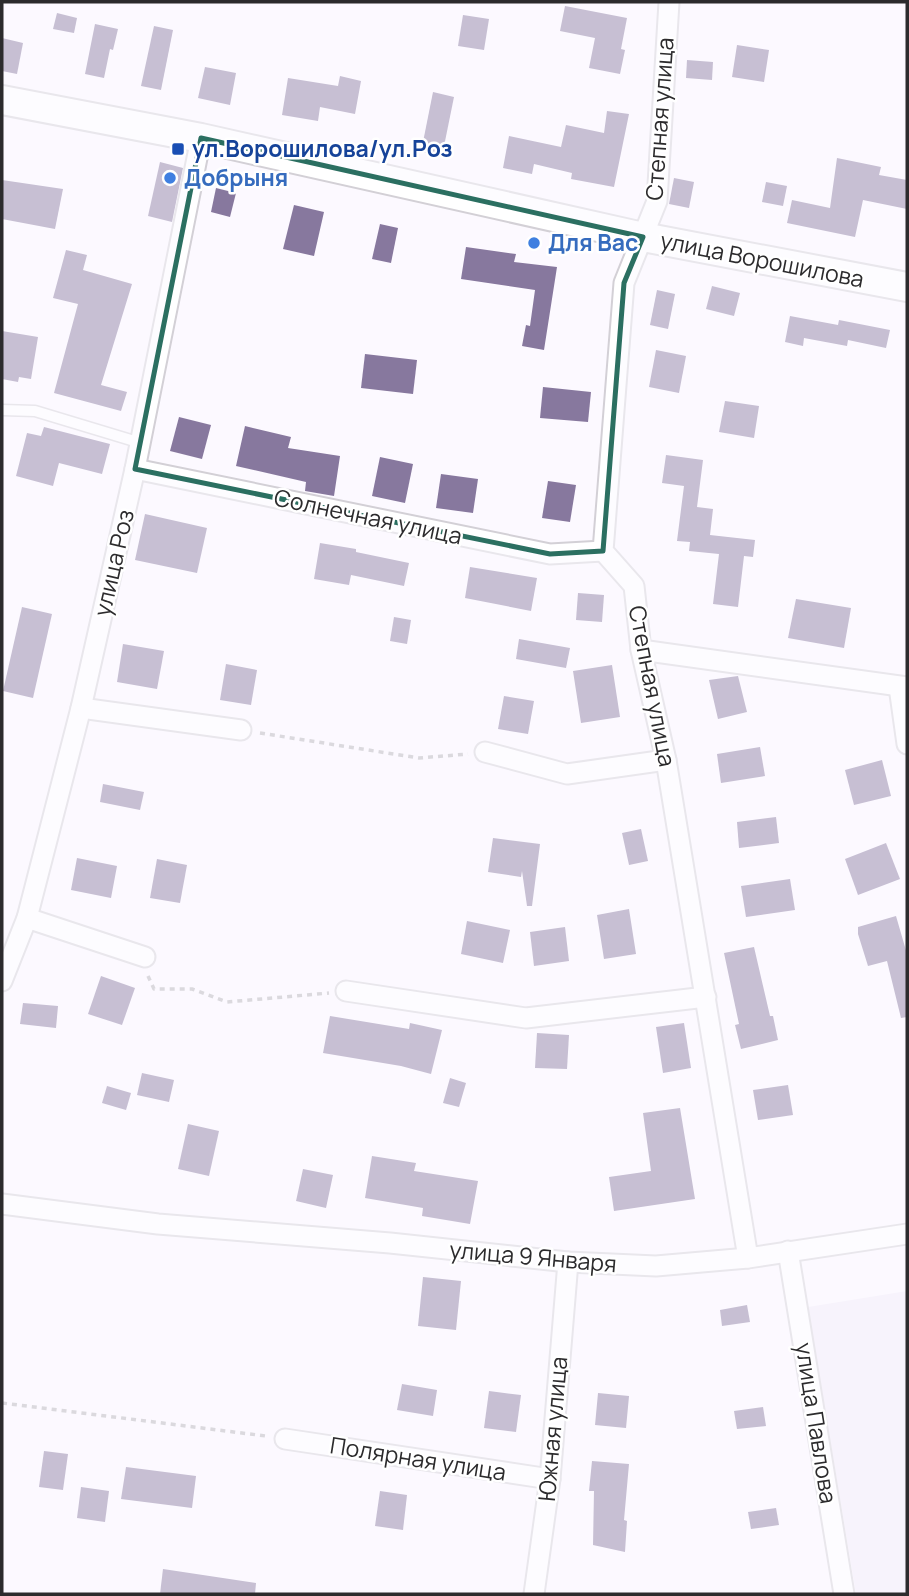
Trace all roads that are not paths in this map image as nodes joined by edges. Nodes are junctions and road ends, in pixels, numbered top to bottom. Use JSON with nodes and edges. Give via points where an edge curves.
{"nodes":[{"id":1,"x":668,"y":2,"type":"edge"},
{"id":2,"x":2,"y":100,"type":"edge"},
{"id":3,"x":201,"y":138,"type":"junction"},
{"id":4,"x":643,"y":237,"type":"junction"},
{"id":5,"x":907,"y":287,"type":"edge"},
{"id":6,"x":2,"y":410,"type":"edge"},
{"id":7,"x":141,"y":443,"type":"junction"},
{"id":8,"x":135,"y":470,"type":"junction"},
{"id":9,"x":603,"y":551,"type":"junction"},
{"id":10,"x":641,"y":650,"type":"junction"},
{"id":11,"x":903,"y":687,"type":"edge"},
{"id":12,"x":81,"y":708,"type":"junction"},
{"id":13,"x":241,"y":730,"type":"road end"},
{"id":14,"x":907,"y":744,"type":"edge"},
{"id":15,"x":485,"y":752,"type":"road end"},
{"id":16,"x":666,"y":760,"type":"junction"},
{"id":17,"x":27,"y":918,"type":"junction"},
{"id":18,"x":145,"y":957,"type":"road end"},
{"id":19,"x":2,"y":981,"type":"edge"},
{"id":20,"x":346,"y":991,"type":"road end"},
{"id":21,"x":706,"y":997,"type":"junction"},
{"id":22,"x":2,"y":1204,"type":"edge"},
{"id":23,"x":907,"y":1234,"type":"edge"},
{"id":24,"x":788,"y":1251,"type":"junction"},
{"id":25,"x":748,"y":1258,"type":"junction"},
{"id":26,"x":568,"y":1262,"type":"junction"},
{"id":27,"x":285,"y":1438,"type":"road end"},
{"id":28,"x":550,"y":1479,"type":"junction"},
{"id":29,"x":534,"y":1594,"type":"edge"},
{"id":30,"x":844,"y":1594,"type":"edge"}],
"edges":[{"from":1,"to":4,"type":"street","name":"Степная улица","via":[[657,201]]},
{"from":2,"to":3,"type":"main road","name":"улица Ворошилова"},
{"from":3,"to":4,"type":"main road","name":"улица Ворошилова"},
{"from":3,"to":7,"type":"street","name":"улица Роз"},
{"from":4,"to":5,"type":"main road","name":"улица Ворошилова"},
{"from":4,"to":9,"type":"street","name":"Степная улица","via":[[624,283]]},
{"from":6,"to":7,"type":"lane","via":[[35,411]]},
{"from":7,"to":8,"type":"street","name":"улица Роз"},
{"from":8,"to":9,"type":"street","name":"Солнечная улица","via":[[550,554]]},
{"from":8,"to":12,"type":"street","name":"улица Роз"},
{"from":9,"to":10,"type":"street","name":"Степная улица","via":[[634,586]]},
{"from":10,"to":11,"type":"street"},
{"from":10,"to":16,"type":"street","name":"Степная улица"},
{"from":11,"to":14,"type":"street"},
{"from":12,"to":13,"type":"street"},
{"from":12,"to":17,"type":"street","name":"улица Роз"},
{"from":15,"to":16,"type":"street","via":[[567,774]]},
{"from":16,"to":21,"type":"street","name":"Степная улица"},
{"from":17,"to":18,"type":"street"},
{"from":17,"to":19,"type":"street","name":"улица Роз"},
{"from":20,"to":21,"type":"street","via":[[526,1018]]},
{"from":21,"to":25,"type":"street","name":"Степная улица"},
{"from":22,"to":26,"type":"street","name":"улица 9 Января","via":[[158,1224]]},
{"from":23,"to":24,"type":"street","name":"улица 9 Января"},
{"from":24,"to":25,"type":"street","name":"улица 9 Января"},
{"from":24,"to":30,"type":"street","name":"улица Павлова"},
{"from":25,"to":26,"type":"street","name":"улица 9 Января","via":[[656,1265]]},
{"from":26,"to":28,"type":"street","name":"Южная улица"},
{"from":27,"to":28,"type":"street","name":"Полярная улица"},
{"from":28,"to":29,"type":"street","name":"Южная улица"}]}
